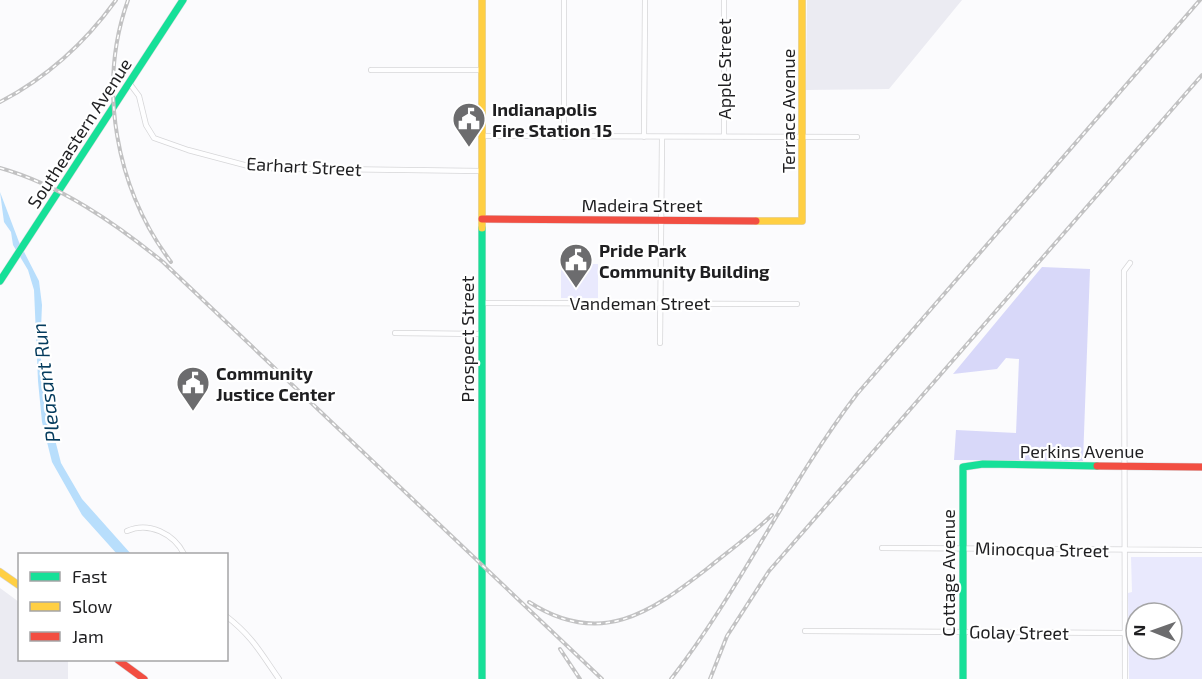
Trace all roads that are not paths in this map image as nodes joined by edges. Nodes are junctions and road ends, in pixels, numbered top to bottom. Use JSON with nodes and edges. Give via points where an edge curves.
{"nodes":[{"id":1,"x":183,"y":0,"type":"edge"},
{"id":2,"x":482,"y":0,"type":"edge"},
{"id":3,"x":564,"y":0,"type":"edge"},
{"id":4,"x":645,"y":0,"type":"edge"},
{"id":5,"x":724,"y":0,"type":"edge"},
{"id":6,"x":802,"y":0,"type":"edge"},
{"id":7,"x":371,"y":70,"type":"dead end"},
{"id":8,"x":482,"y":70,"type":"junction"},
{"id":9,"x":130,"y":84,"type":"junction"},
{"id":10,"x":482,"y":136,"type":"junction"},
{"id":11,"x":564,"y":136,"type":"junction"},
{"id":12,"x":644,"y":137,"type":"junction"},
{"id":13,"x":662,"y":137,"type":"junction"},
{"id":14,"x":724,"y":137,"type":"junction"},
{"id":15,"x":803,"y":137,"type":"junction"},
{"id":16,"x":857,"y":137,"type":"dead end"},
{"id":17,"x":482,"y":171,"type":"junction"},
{"id":18,"x":482,"y":219,"type":"junction"},
{"id":19,"x":662,"y":220,"type":"junction"},
{"id":20,"x":802,"y":221,"type":"joint"},
{"id":21,"x":1130,"y":263,"type":"dead end"},
{"id":22,"x":0,"y":281,"type":"edge"},
{"id":23,"x":482,"y":303,"type":"junction"},
{"id":24,"x":660,"y":303,"type":"junction"},
{"id":25,"x":797,"y":304,"type":"dead end"},
{"id":26,"x":395,"y":333,"type":"dead end"},
{"id":27,"x":482,"y":334,"type":"junction"},
{"id":28,"x":660,"y":343,"type":"dead end"},
{"id":29,"x":963,"y":467,"type":"joint"},
{"id":30,"x":1125,"y":467,"type":"junction"},
{"id":31,"x":1202,"y":467,"type":"edge"},
{"id":32,"x":128,"y":531,"type":"dead end"},
{"id":33,"x":882,"y":548,"type":"dead end"},
{"id":34,"x":963,"y":548,"type":"junction"},
{"id":35,"x":1125,"y":550,"type":"junction"},
{"id":36,"x":1202,"y":550,"type":"edge"},
{"id":37,"x":183,"y":553,"type":"edge"},
{"id":38,"x":0,"y":572,"type":"edge"},
{"id":39,"x":18,"y":585,"type":"edge"},
{"id":40,"x":1125,"y":601,"type":"edge"},
{"id":41,"x":228,"y":618,"type":"edge"},
{"id":42,"x":805,"y":631,"type":"dead end"},
{"id":43,"x":964,"y":631,"type":"junction"},
{"id":44,"x":1124,"y":633,"type":"edge"},
{"id":45,"x":119,"y":661,"type":"edge"},
{"id":46,"x":1125,"y":661,"type":"edge"},
{"id":47,"x":144,"y":679,"type":"edge"},
{"id":48,"x":279,"y":679,"type":"edge"},
{"id":49,"x":482,"y":679,"type":"edge"},
{"id":50,"x":963,"y":679,"type":"edge"},
{"id":51,"x":1125,"y":679,"type":"edge"}],
"edges":[{"from":1,"to":9,"type":"street","name":"Southeastern Avenue"},
{"from":2,"to":8,"type":"street","name":"Prospect Street"},
{"from":3,"to":11,"type":"street"},
{"from":4,"to":12,"type":"street"},
{"from":5,"to":14,"type":"street","name":"Apple Street"},
{"from":6,"to":15,"type":"street","name":"Terrace Avenue"},
{"from":7,"to":8,"type":"street"},
{"from":8,"to":10,"type":"street","name":"Prospect Street"},
{"from":9,"to":17,"type":"street","name":"Earhart Street","via":[[139,96],[146,125],[154,138],[256,168]]},
{"from":9,"to":22,"type":"street","name":"Southeastern Avenue"},
{"from":10,"to":11,"type":"street"},
{"from":10,"to":17,"type":"street","name":"Prospect Street"},
{"from":11,"to":12,"type":"street"},
{"from":12,"to":13,"type":"street"},
{"from":13,"to":14,"type":"street"},
{"from":13,"to":19,"type":"street"},
{"from":14,"to":15,"type":"street"},
{"from":15,"to":16,"type":"street"},
{"from":15,"to":20,"type":"street","name":"Terrace Avenue"},
{"from":17,"to":18,"type":"street","name":"Prospect Street"},
{"from":18,"to":19,"type":"street","name":"Madeira Street"},
{"from":18,"to":23,"type":"street","name":"Prospect Street"},
{"from":19,"to":20,"type":"street","name":"Madeira Street"},
{"from":19,"to":24,"type":"street"},
{"from":21,"to":30,"type":"street","via":[[1124,271]]},
{"from":23,"to":24,"type":"street","name":"Vandeman Street"},
{"from":23,"to":27,"type":"street","name":"Prospect Street"},
{"from":24,"to":25,"type":"street","name":"Vandeman Street"},
{"from":24,"to":28,"type":"street"},
{"from":26,"to":27,"type":"street"},
{"from":27,"to":49,"type":"street","name":"Prospect Street"},
{"from":29,"to":30,"type":"street","name":"Perkins Avenue"},
{"from":29,"to":34,"type":"street","name":"Cottage Avenue"},
{"from":30,"to":31,"type":"street","name":"Perkins Avenue"},
{"from":30,"to":35,"type":"street"},
{"from":32,"to":37,"type":"street","via":[[137,526],[159,531],[179,545]]},
{"from":33,"to":34,"type":"street","name":"Minocqua Street"},
{"from":34,"to":35,"type":"street","name":"Minocqua Street"},
{"from":34,"to":43,"type":"street","name":"Cottage Avenue"},
{"from":35,"to":36,"type":"street","name":"Minocqua Street"},
{"from":35,"to":40,"type":"street"},
{"from":38,"to":39,"type":"street"},
{"from":41,"to":48,"type":"street","via":[[251,637]]},
{"from":42,"to":43,"type":"street","name":"Golay Street"},
{"from":43,"to":44,"type":"street","name":"Golay Street"},
{"from":43,"to":50,"type":"street","name":"Cottage Avenue"},
{"from":45,"to":47,"type":"street"},
{"from":46,"to":51,"type":"street"}]}
